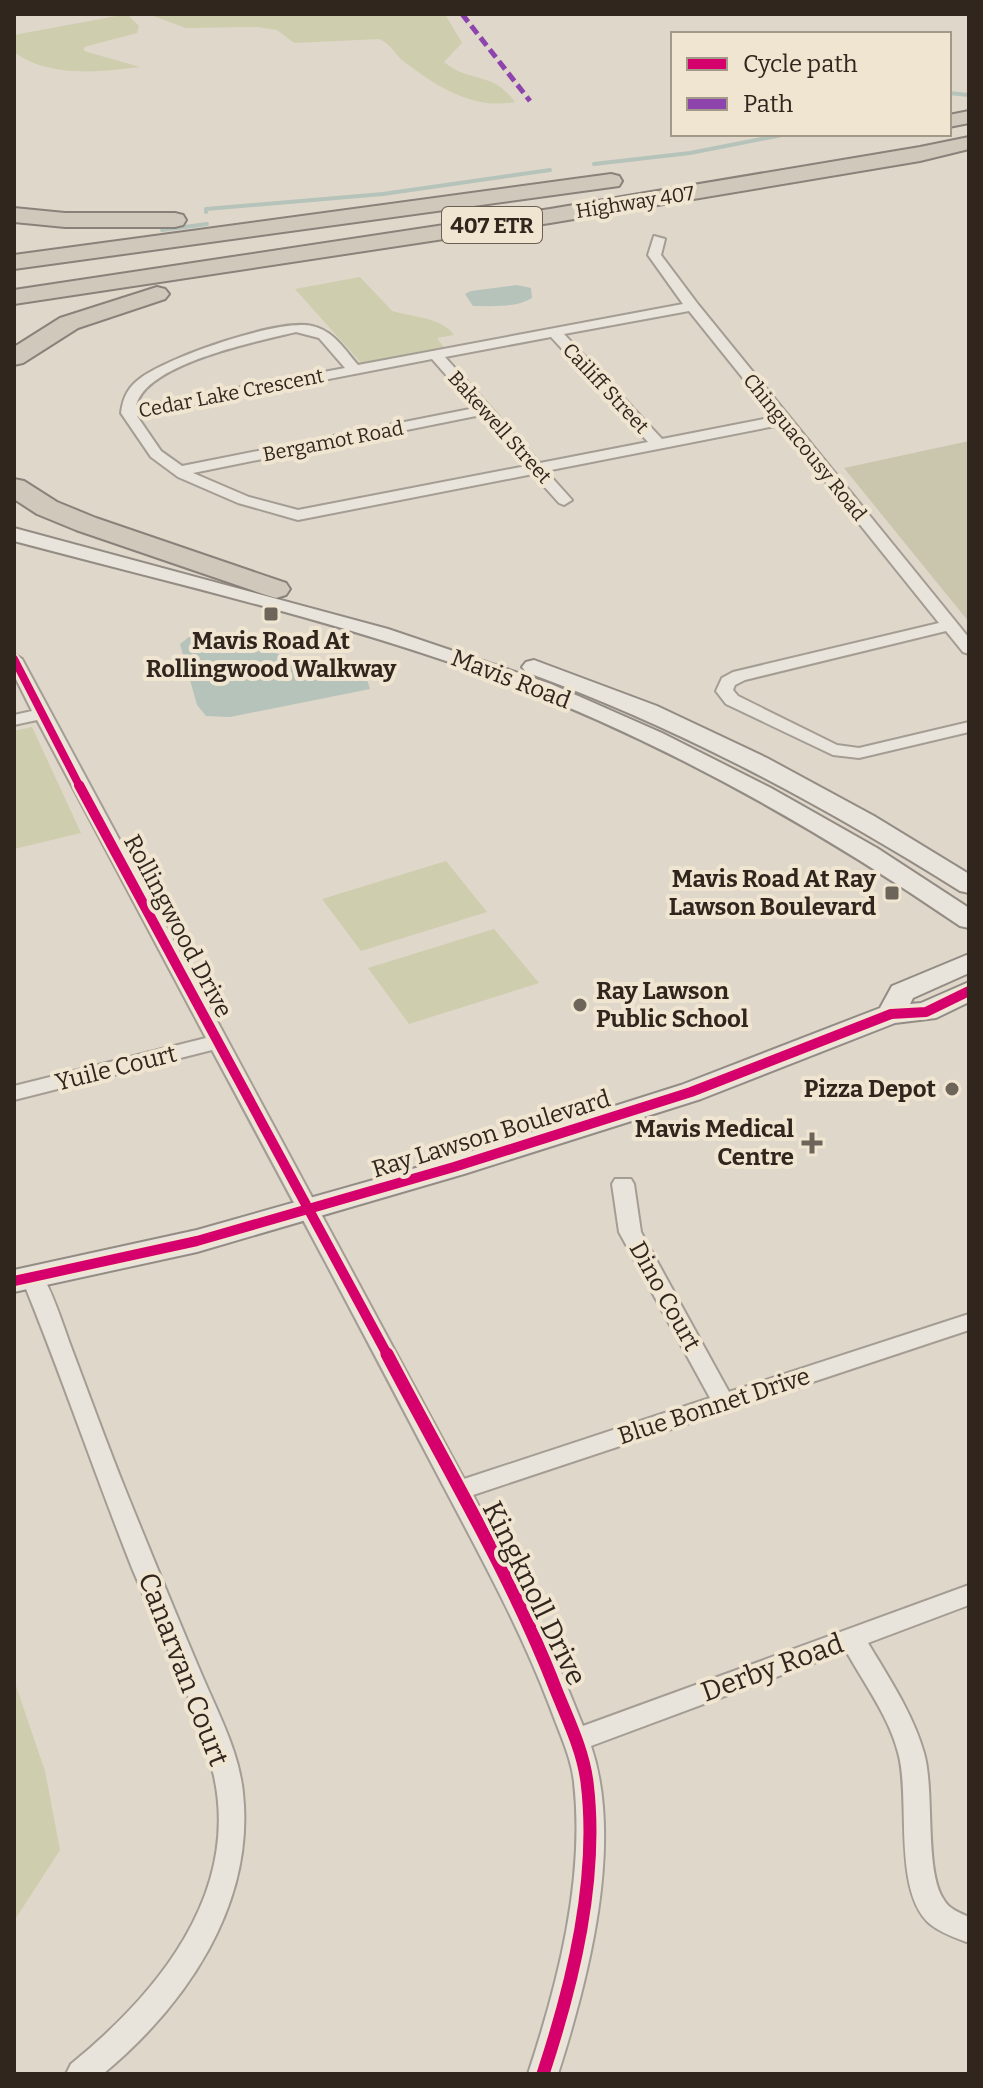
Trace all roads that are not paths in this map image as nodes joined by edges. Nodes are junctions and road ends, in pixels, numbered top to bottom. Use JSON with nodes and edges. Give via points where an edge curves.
{"nodes":[{"id":1,"x":969,"y":143,"type":"edge"},
{"id":2,"x":635,"y":178,"type":"dead end"},
{"id":3,"x":535,"y":192,"type":"junction"},
{"id":4,"x":14,"y":215,"type":"edge"},
{"id":5,"x":550,"y":216,"type":"junction"},
{"id":6,"x":659,"y":239,"type":"dead end"},
{"id":7,"x":14,"y":262,"type":"edge"},
{"id":8,"x":14,"y":297,"type":"edge"},
{"id":9,"x":692,"y":306,"type":"junction"},
{"id":10,"x":554,"y":332,"type":"junction"},
{"id":11,"x":435,"y":354,"type":"junction"},
{"id":12,"x":14,"y":358,"type":"edge"},
{"id":13,"x":354,"y":370,"type":"junction"},
{"id":14,"x":485,"y":410,"type":"junction"},
{"id":15,"x":128,"y":413,"type":"junction"},
{"id":16,"x":783,"y":420,"type":"junction"},
{"id":17,"x":658,"y":444,"type":"junction"},
{"id":18,"x":537,"y":469,"type":"junction"},
{"id":19,"x":181,"y":471,"type":"junction"},
{"id":20,"x":14,"y":487,"type":"edge"},
{"id":21,"x":564,"y":500,"type":"dead end"},
{"id":22,"x":14,"y":520,"type":"edge"},
{"id":23,"x":14,"y":534,"type":"edge"},
{"id":24,"x":276,"y":589,"type":"junction"},
{"id":25,"x":949,"y":625,"type":"junction"},
{"id":26,"x":969,"y":649,"type":"edge"},
{"id":27,"x":14,"y":659,"type":"edge"},
{"id":28,"x":42,"y":714,"type":"junction"},
{"id":29,"x":14,"y":720,"type":"edge"},
{"id":30,"x":969,"y":727,"type":"edge"},
{"id":31,"x":969,"y":885,"type":"edge"},
{"id":32,"x":969,"y":920,"type":"edge"},
{"id":33,"x":969,"y":963,"type":"edge"},
{"id":34,"x":969,"y":991,"type":"edge"},
{"id":35,"x":891,"y":1014,"type":"junction"},
{"id":36,"x":217,"y":1042,"type":"junction"},
{"id":37,"x":14,"y":1093,"type":"edge"},
{"id":38,"x":623,"y":1184,"type":"dead end"},
{"id":39,"x":308,"y":1211,"type":"junction"},
{"id":40,"x":24,"y":1280,"type":"edge"},
{"id":41,"x":969,"y":1322,"type":"edge"},
{"id":42,"x":724,"y":1403,"type":"junction"},
{"id":43,"x":458,"y":1490,"type":"junction"},
{"id":44,"x":969,"y":1595,"type":"edge"},
{"id":45,"x":851,"y":1638,"type":"junction"},
{"id":46,"x":576,"y":1740,"type":"junction"},
{"id":47,"x":969,"y":1930,"type":"edge"},
{"id":48,"x":81,"y":2074,"type":"edge"},
{"id":49,"x":543,"y":2074,"type":"edge"}],
"edges":[{"from":1,"to":5,"type":"highway","name":"Highway 407","number":"407 ETR"},
{"from":2,"to":3,"type":"highway","name":"Highway 407","number":"407 ETR"},
{"from":3,"to":4,"type":"highway","via":[[192,220]]},
{"from":3,"to":7,"type":"highway","name":"Highway 407","number":"407 ETR"},
{"from":5,"to":8,"type":"highway","name":"Highway 407","number":"407 ETR"},
{"from":5,"to":12,"type":"highway","via":[[146,297],[69,323]]},
{"from":6,"to":9,"type":"street","name":"Chinguacousy Road","via":[[654,255]]},
{"from":9,"to":10,"type":"street","name":"Cedar Lake Crescent"},
{"from":9,"to":16,"type":"street","name":"Chinguacousy Road"},
{"from":10,"to":11,"type":"street","name":"Cedar Lake Crescent"},
{"from":10,"to":17,"type":"street","name":"Cailiff Street"},
{"from":11,"to":13,"type":"street","name":"Cedar Lake Crescent"},
{"from":11,"to":14,"type":"street","name":"Bakewell Street"},
{"from":13,"to":15,"type":"street","name":"Cedar Lake Crescent"},
{"from":13,"to":15,"type":"street","via":[[323,332],[296,328],[163,368],[132,393]]},
{"from":14,"to":18,"type":"street","name":"Bakewell Street"},
{"from":14,"to":19,"type":"street","name":"Bergamot Road"},
{"from":15,"to":19,"type":"street","name":"Cedar Lake Crescent","via":[[156,454]]},
{"from":16,"to":17,"type":"street","name":"Cedar Lake Crescent"},
{"from":16,"to":25,"type":"street","name":"Chinguacousy Road"},
{"from":17,"to":18,"type":"street","name":"Cedar Lake Crescent"},
{"from":18,"to":19,"type":"street","name":"Cedar Lake Crescent","via":[[298,515],[226,493]]},
{"from":18,"to":21,"type":"street","name":"Bakewell Street"},
{"from":20,"to":24,"type":"highway","via":[[86,524]]},
{"from":22,"to":24,"type":"main road","name":"Mavis Road"},
{"from":23,"to":32,"type":"main road","name":"Mavis Road","via":[[419,645],[542,689],[743,783]]},
{"from":24,"to":31,"type":"main road","name":"Mavis Road","via":[[510,659],[692,730],[880,828]]},
{"from":25,"to":26,"type":"street","name":"Chinguacousy Road"},
{"from":25,"to":30,"type":"street","via":[[739,676],[724,691],[732,700],[845,753]]},
{"from":27,"to":28,"type":"street","name":"Rollingwood Drive"},
{"from":28,"to":29,"type":"street"},
{"from":28,"to":36,"type":"street","name":"Rollingwood Drive"},
{"from":33,"to":35,"type":"main road","name":"Ray Lawson Boulevard","via":[[902,992]]},
{"from":34,"to":35,"type":"main road","name":"Ray Lawson Boulevard","via":[[926,1012]]},
{"from":35,"to":39,"type":"main road","name":"Ray Lawson Boulevard","via":[[691,1092]]},
{"from":36,"to":37,"type":"street","name":"Yuile Court"},
{"from":36,"to":39,"type":"street","name":"Rollingwood Drive"},
{"from":38,"to":42,"type":"street","name":"Dino Court","via":[[630,1232]]},
{"from":39,"to":40,"type":"main road","name":"Ray Lawson Boulevard"},
{"from":39,"to":43,"type":"street","name":"Kingknoll Drive"},
{"from":40,"to":48,"type":"street","name":"Canarvan Court","via":[[211,1726],[230,1792],[230,1855],[210,1923],[177,1979],[147,2015]]},
{"from":41,"to":42,"type":"street","name":"Blue Bonnet Drive"},
{"from":42,"to":43,"type":"street","name":"Blue Bonnet Drive"},
{"from":43,"to":46,"type":"street","name":"Kingknoll Drive","via":[[525,1616]]},
{"from":44,"to":45,"type":"street","name":"Derby Road"},
{"from":45,"to":46,"type":"street","name":"Derby Road"},
{"from":45,"to":47,"type":"street","via":[[912,1755],[920,1794],[923,1883],[931,1906],[951,1924]]},
{"from":46,"to":49,"type":"street","name":"Kingknoll Drive","via":[[590,1820],[586,1874],[571,1964]]}]}
